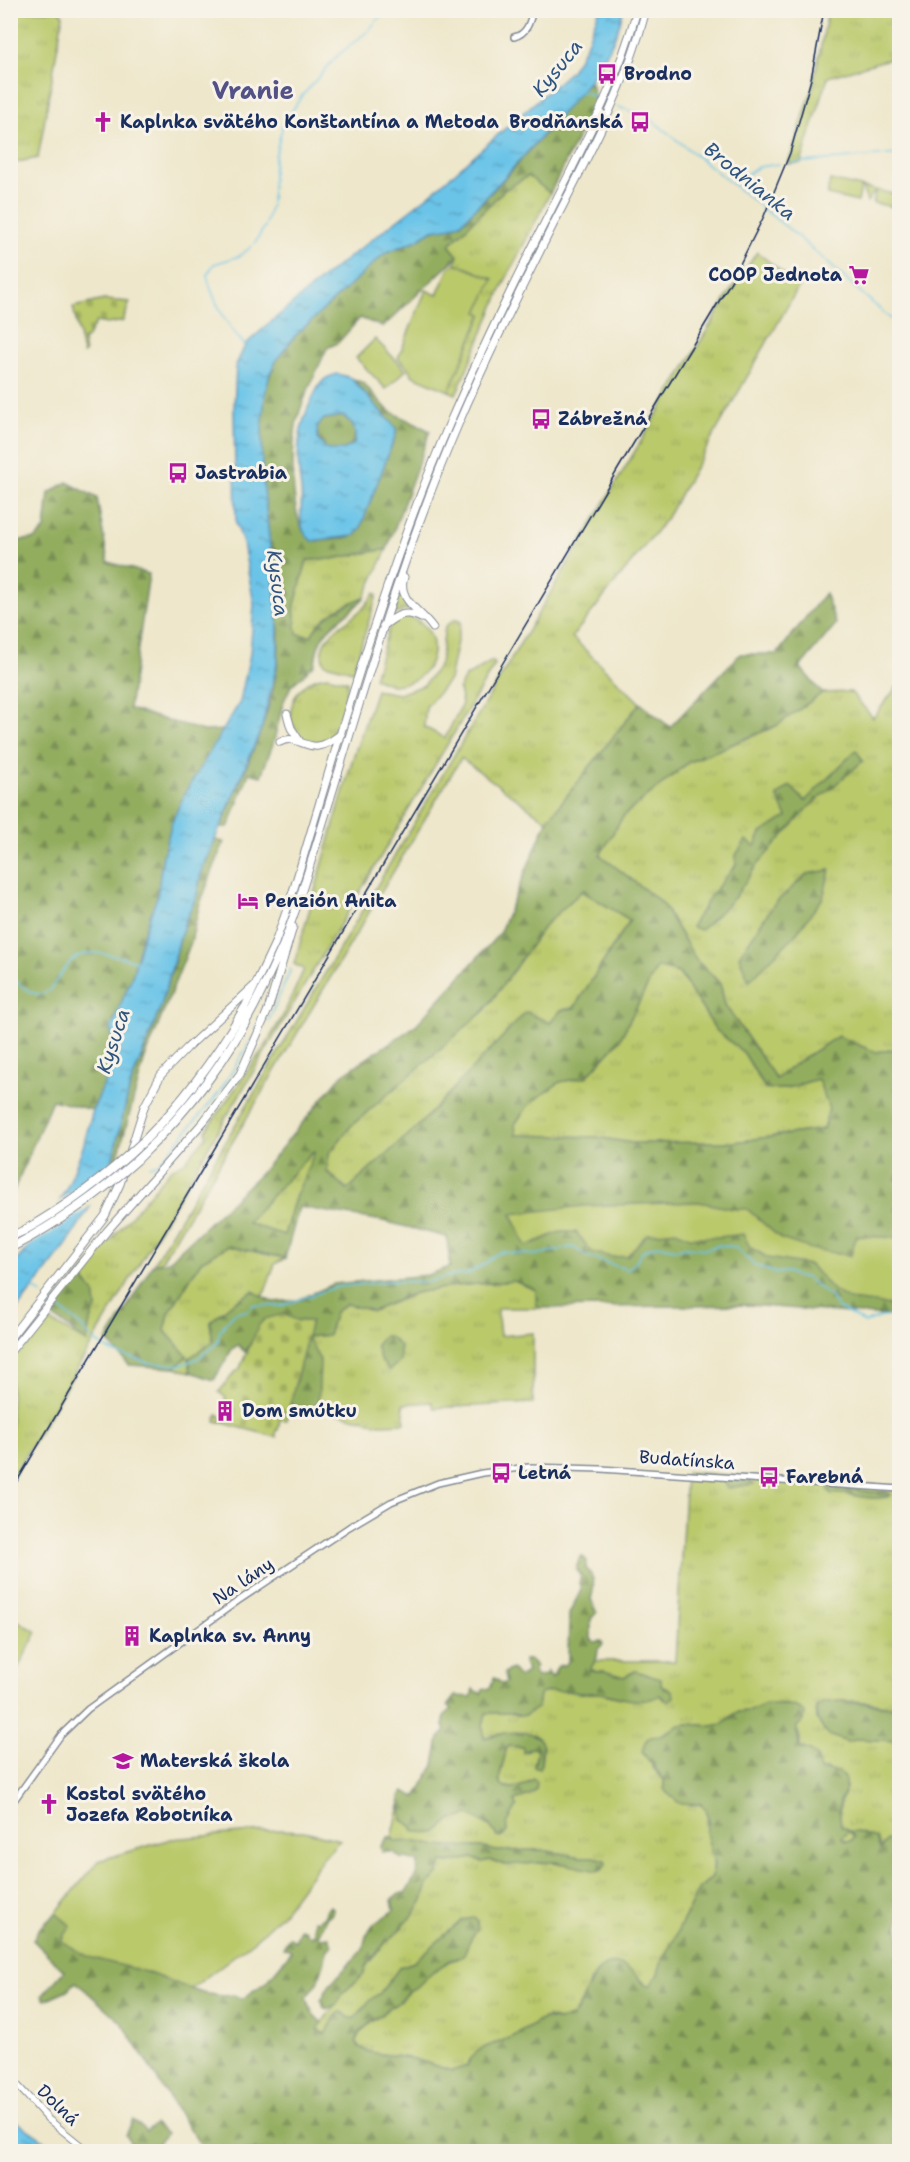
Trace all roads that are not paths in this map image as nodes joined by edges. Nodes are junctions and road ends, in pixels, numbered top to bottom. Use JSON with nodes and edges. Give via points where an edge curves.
{"nodes":[{"id":1,"x":533,"y":10,"type":"edge"},
{"id":2,"x":637,"y":10,"type":"edge"},
{"id":3,"x":646,"y":10,"type":"edge"},
{"id":4,"x":514,"y":37,"type":"dead end"},
{"id":5,"x":406,"y":557,"type":"junction"},
{"id":6,"x":383,"y":626,"type":"junction"},
{"id":7,"x":287,"y":714,"type":"dead end"},
{"id":8,"x":341,"y":734,"type":"junction"},
{"id":9,"x":280,"y":742,"type":"dead end"},
{"id":10,"x":301,"y":742,"type":"junction"},
{"id":11,"x":291,"y":921,"type":"junction"},
{"id":12,"x":261,"y":985,"type":"junction"},
{"id":13,"x":244,"y":1010,"type":"joint"},
{"id":14,"x":10,"y":1237,"type":"edge"},
{"id":15,"x":10,"y":1248,"type":"edge"},
{"id":16,"x":10,"y":1338,"type":"edge"},
{"id":17,"x":10,"y":1352,"type":"edge"},
{"id":18,"x":544,"y":1467,"type":"joint"},
{"id":19,"x":900,"y":1489,"type":"edge"},
{"id":20,"x":10,"y":1806,"type":"edge"},
{"id":21,"x":10,"y":2077,"type":"edge"},
{"id":22,"x":89,"y":2151,"type":"edge"}],
"edges":[{"from":1,"to":4,"type":"street","via":[[525,31]]},
{"from":2,"to":8,"type":"main road","via":[[608,96],[449,425],[394,568]]},
{"from":3,"to":5,"type":"main road","via":[[611,110],[491,352]]},
{"from":5,"to":6,"type":"main road"},
{"from":5,"to":6,"type":"main road","via":[[404,596],[433,628],[411,613]]},
{"from":6,"to":11,"type":"main road"},
{"from":7,"to":10,"type":"main road"},
{"from":8,"to":10,"type":"main road","via":[[316,746]]},
{"from":8,"to":12,"type":"main road"},
{"from":9,"to":10,"type":"main road","via":[[289,738]]},
{"from":11,"to":12,"type":"main road"},
{"from":11,"to":17,"type":"main road","via":[[294,929],[240,1074]]},
{"from":12,"to":13,"type":"main road"},
{"from":12,"to":15,"type":"highway","bridge":true,"via":[[236,1042],[218,1068],[137,1160],[84,1204]]},
{"from":12,"to":16,"type":"main road","via":[[161,1075],[144,1107],[120,1184],[105,1216]]},
{"from":13,"to":14,"type":"highway","bridge":true,"via":[[211,1063],[145,1140],[88,1190]]},
{"from":18,"to":19,"type":"street","name":"Budatínska"},
{"from":18,"to":20,"type":"street","name":"Na lány","via":[[482,1473],[438,1483],[394,1500],[349,1527],[101,1698],[61,1735]]},
{"from":21,"to":22,"type":"main road","name":"Dolná","via":[[48,2119]]}]}
